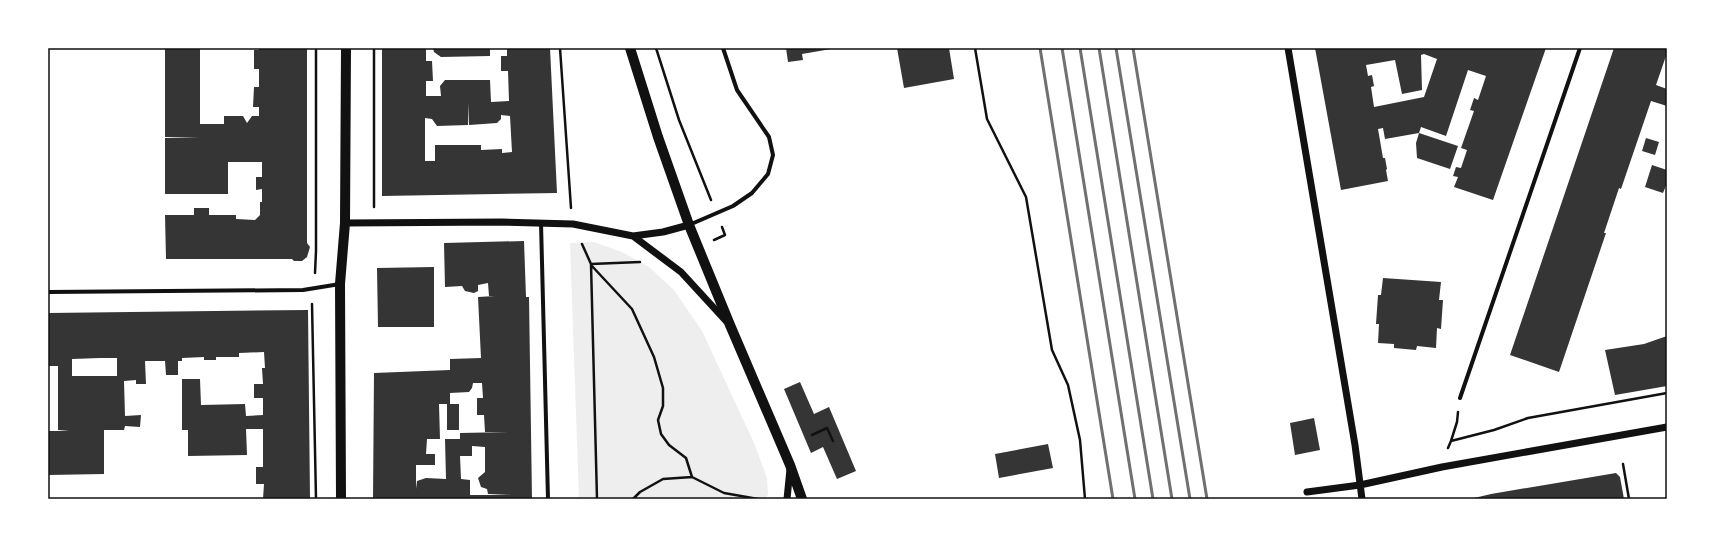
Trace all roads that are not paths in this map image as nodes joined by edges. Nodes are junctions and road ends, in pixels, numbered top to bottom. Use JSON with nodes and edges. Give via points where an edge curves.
{"nodes":[{"id":1,"x":346,"y":48,"type":"edge"},
{"id":2,"x":630,"y":48,"type":"edge"},
{"id":3,"x":723,"y":48,"type":"edge"},
{"id":4,"x":1288,"y":48,"type":"edge"},
{"id":5,"x":1580,"y":48,"type":"edge"},
{"id":6,"x":346,"y":223,"type":"junction"},
{"id":7,"x":541,"y":223,"type":"junction"},
{"id":8,"x":689,"y":225,"type":"junction"},
{"id":9,"x":633,"y":236,"type":"junction"},
{"id":10,"x":340,"y":284,"type":"junction"},
{"id":11,"x":48,"y":292,"type":"edge"},
{"id":12,"x":730,"y":325,"type":"junction"},
{"id":13,"x":1460,"y":398,"type":"road end"},
{"id":14,"x":1667,"y":427,"type":"edge"},
{"id":15,"x":790,"y":466,"type":"junction"},
{"id":16,"x":1360,"y":485,"type":"junction"},
{"id":17,"x":1307,"y":492,"type":"dead end"},
{"id":18,"x":341,"y":499,"type":"edge"},
{"id":19,"x":548,"y":499,"type":"edge"},
{"id":20,"x":787,"y":499,"type":"edge"},
{"id":21,"x":802,"y":499,"type":"edge"},
{"id":22,"x":1362,"y":499,"type":"edge"}],
"edges":[{"from":1,"to":6,"type":"main road"},
{"from":2,"to":8,"type":"main road"},
{"from":3,"to":8,"type":"street","via":[[737,90],[769,137],[773,155],[768,174],[752,193],[733,206]]},
{"from":4,"to":16,"type":"street"},
{"from":5,"to":13,"type":"street"},
{"from":6,"to":7,"type":"street"},
{"from":6,"to":10,"type":"main road"},
{"from":7,"to":9,"type":"street","via":[[573,224]]},
{"from":7,"to":19,"type":"street"},
{"from":8,"to":9,"type":"street"},
{"from":8,"to":12,"type":"main road"},
{"from":9,"to":12,"type":"street","via":[[681,272]]},
{"from":10,"to":11,"type":"street","via":[[302,290]]},
{"from":10,"to":18,"type":"main road"},
{"from":12,"to":15,"type":"main road"},
{"from":14,"to":16,"type":"street","via":[[1442,467]]},
{"from":15,"to":20,"type":"street"},
{"from":15,"to":21,"type":"main road"},
{"from":16,"to":17,"type":"street"},
{"from":16,"to":22,"type":"street"}]}
